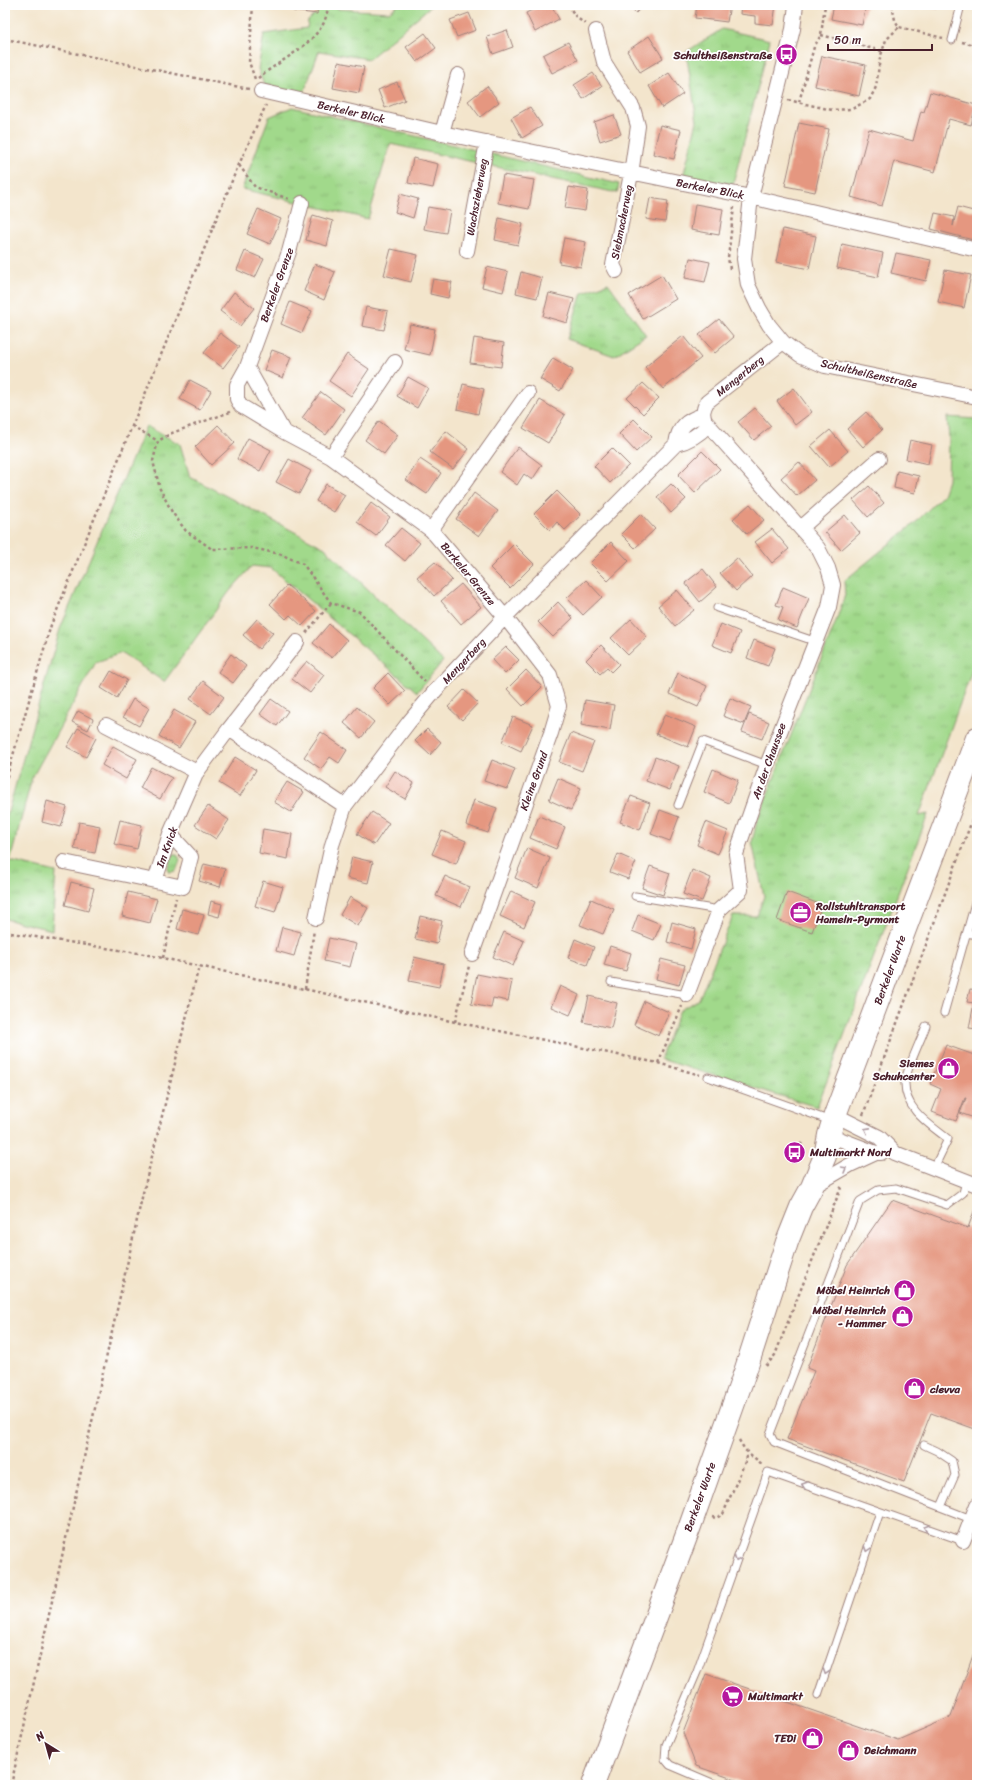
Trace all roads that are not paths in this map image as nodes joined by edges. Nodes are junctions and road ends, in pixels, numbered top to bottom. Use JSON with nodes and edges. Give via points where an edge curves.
{"nodes":[{"id":1,"x":796,"y":5,"type":"edge"},
{"id":2,"x":961,"y":5,"type":"edge"},
{"id":3,"x":596,"y":31,"type":"road end"},
{"id":4,"x":952,"y":40,"type":"road end"},
{"id":5,"x":458,"y":75,"type":"dead end"},
{"id":6,"x":263,"y":88,"type":"road end"},
{"id":7,"x":442,"y":133,"type":"junction"},
{"id":8,"x":487,"y":142,"type":"junction"},
{"id":9,"x":631,"y":174,"type":"junction"},
{"id":10,"x":751,"y":198,"type":"junction"},
{"id":11,"x":302,"y":203,"type":"road end"},
{"id":12,"x":977,"y":250,"type":"edge"},
{"id":13,"x":467,"y":251,"type":"dead end"},
{"id":14,"x":616,"y":270,"type":"dead end"},
{"id":15,"x":783,"y":342,"type":"junction"},
{"id":16,"x":395,"y":362,"type":"dead end"},
{"id":17,"x":247,"y":367,"type":"junction"},
{"id":18,"x":528,"y":393,"type":"dead end"},
{"id":19,"x":977,"y":397,"type":"edge"},
{"id":20,"x":705,"y":421,"type":"junction"},
{"id":21,"x":284,"y":432,"type":"junction"},
{"id":22,"x":331,"y":457,"type":"junction"},
{"id":23,"x":879,"y":459,"type":"dead end"},
{"id":24,"x":801,"y":528,"type":"junction"},
{"id":25,"x":431,"y":530,"type":"junction"},
{"id":26,"x":717,"y":608,"type":"dead end"},
{"id":27,"x":505,"y":617,"type":"junction"},
{"id":28,"x":297,"y":642,"type":"road end"},
{"id":29,"x":814,"y":642,"type":"junction"},
{"id":30,"x":106,"y":725,"type":"dead end"},
{"id":31,"x":229,"y":728,"type":"junction"},
{"id":32,"x":977,"y":738,"type":"edge"},
{"id":33,"x":767,"y":765,"type":"junction"},
{"id":34,"x":197,"y":772,"type":"junction"},
{"id":35,"x":678,"y":805,"type":"dead end"},
{"id":36,"x":346,"y":806,"type":"junction"},
{"id":37,"x":170,"y":834,"type":"junction"},
{"id":38,"x":64,"y":862,"type":"dead end"},
{"id":39,"x":155,"y":881,"type":"junction"},
{"id":40,"x":635,"y":896,"type":"dead end"},
{"id":41,"x":977,"y":896,"type":"edge"},
{"id":42,"x":719,"y":910,"type":"junction"},
{"id":43,"x":316,"y":918,"type":"road end"},
{"id":44,"x":967,"y":933,"type":"junction"},
{"id":45,"x":977,"y":935,"type":"edge"},
{"id":46,"x":472,"y":954,"type":"road end"},
{"id":47,"x":611,"y":982,"type":"dead end"},
{"id":48,"x":687,"y":994,"type":"joint"},
{"id":49,"x":944,"y":1013,"type":"dead end"},
{"id":50,"x":926,"y":1026,"type":"dead end"},
{"id":51,"x":708,"y":1077,"type":"road end"},
{"id":52,"x":832,"y":1124,"type":"junction"},
{"id":53,"x":876,"y":1153,"type":"junction"},
{"id":54,"x":895,"y":1153,"type":"junction"},
{"id":55,"x":934,"y":1168,"type":"junction"},
{"id":56,"x":972,"y":1183,"type":"edge"},
{"id":57,"x":812,"y":1187,"type":"junction"},
{"id":58,"x":801,"y":1207,"type":"junction"},
{"id":59,"x":924,"y":1445,"type":"dead end"},
{"id":60,"x":977,"y":1505,"type":"edge"},
{"id":61,"x":941,"y":1507,"type":"junction"},
{"id":62,"x":880,"y":1512,"type":"junction"},
{"id":63,"x":971,"y":1519,"type":"junction"},
{"id":64,"x":963,"y":1541,"type":"joint"},
{"id":65,"x":818,"y":1695,"type":"dead end"},
{"id":66,"x":593,"y":1785,"type":"edge"},
{"id":67,"x":717,"y":1785,"type":"edge"}],
"edges":[{"from":1,"to":10,"type":"street","name":"Schultheißenstraße","via":[[793,29]]},
{"from":2,"to":4,"type":"lane"},
{"from":3,"to":9,"type":"street","name":"Siebmacherweg","via":[[604,62],[633,108],[638,126]]},
{"from":5,"to":7,"type":"street"},
{"from":6,"to":7,"type":"street","name":"Berkeler Blick"},
{"from":7,"to":8,"type":"street","name":"Berkeler Blick"},
{"from":8,"to":9,"type":"street","name":"Berkeler Blick"},
{"from":8,"to":13,"type":"street","name":"Wachszieherweg"},
{"from":9,"to":10,"type":"street","name":"Berkeler Blick"},
{"from":9,"to":14,"type":"street","name":"Siebmacherweg","via":[[613,265]]},
{"from":10,"to":12,"type":"street","name":"Berkeler Blick"},
{"from":10,"to":15,"type":"street","name":"Schultheißenstraße","via":[[744,259],[748,285],[769,325]]},
{"from":11,"to":17,"type":"street","name":"Berkeler Grenze","via":[[289,252]]},
{"from":15,"to":19,"type":"street","name":"Schultheißenstraße","via":[[800,355],[825,366]]},
{"from":15,"to":20,"type":"street","name":"Mengerberg","via":[[707,402],[704,407]]},
{"from":16,"to":22,"type":"street"},
{"from":17,"to":21,"type":"street"},
{"from":17,"to":21,"type":"street","name":"Berkeler Grenze","via":[[237,385],[237,399],[241,406]]},
{"from":18,"to":25,"type":"street"},
{"from":20,"to":24,"type":"street","name":"An der Chaussee"},
{"from":20,"to":27,"type":"street","name":"Mengerberg","via":[[692,419],[684,425],[677,433],[676,444]]},
{"from":21,"to":22,"type":"street","name":"Berkeler Grenze"},
{"from":22,"to":25,"type":"street","name":"Berkeler Grenze"},
{"from":23,"to":24,"type":"street"},
{"from":24,"to":29,"type":"street","name":"An der Chaussee","via":[[818,548],[833,585],[829,607]]},
{"from":25,"to":27,"type":"street","name":"Berkeler Grenze"},
{"from":26,"to":29,"type":"lane"},
{"from":27,"to":36,"type":"street","name":"Mengerberg","via":[[409,722]]},
{"from":27,"to":46,"type":"street","name":"Kleine Grund","via":[[550,675],[559,706]]},
{"from":28,"to":31,"type":"street","name":"Im Knick"},
{"from":29,"to":33,"type":"street","name":"An der Chaussee"},
{"from":30,"to":34,"type":"street"},
{"from":31,"to":34,"type":"street","name":"Im Knick"},
{"from":31,"to":36,"type":"street"},
{"from":32,"to":52,"type":"main road","name":"Berkeler Warte"},
{"from":33,"to":35,"type":"lane","via":[[703,741]]},
{"from":33,"to":42,"type":"street","name":"An der Chaussee","via":[[736,854],[741,890]]},
{"from":34,"to":37,"type":"street","name":"Im Knick"},
{"from":36,"to":43,"type":"street","name":"Mengerberg","via":[[332,845]]},
{"from":37,"to":39,"type":"street","name":"Im Knick"},
{"from":37,"to":39,"type":"street","via":[[191,857],[182,887]]},
{"from":38,"to":39,"type":"street","name":"Im Knick"},
{"from":40,"to":42,"type":"lane"},
{"from":41,"to":44,"type":"lane"},
{"from":42,"to":48,"type":"street","name":"An der Chaussee"},
{"from":44,"to":45,"type":"lane"},
{"from":44,"to":49,"type":"lane"},
{"from":47,"to":48,"type":"lane"},
{"from":50,"to":55,"type":"lane","via":[[904,1081],[908,1102],[922,1118],[948,1139]]},
{"from":51,"to":52,"type":"lane"},
{"from":52,"to":53,"type":"street"},
{"from":54,"to":52,"type":"street","one_way":true,"via":[[878,1137],[860,1126]]},
{"from":52,"to":57,"type":"main road","name":"Berkeler Warte","via":[[825,1156]]},
{"from":52,"to":58,"type":"main road","name":"Berkeler Warte","via":[[815,1147],[802,1181]]},
{"from":53,"to":54,"type":"street"},
{"from":57,"to":53,"type":"street","one_way":true},
{"from":54,"to":55,"type":"street"},
{"from":55,"to":56,"type":"street"},
{"from":56,"to":61,"type":"lane","via":[[946,1205],[896,1188],[878,1190],[860,1201],[770,1434],[774,1442]]},
{"from":57,"to":58,"type":"main road","name":"Berkeler Warte"},
{"from":58,"to":66,"type":"main road","name":"Berkeler Warte","via":[[689,1528]]},
{"from":59,"to":61,"type":"lane","via":[[952,1461],[955,1475]]},
{"from":60,"to":63,"type":"street"},
{"from":61,"to":63,"type":"lane"},
{"from":64,"to":62,"type":"lane","one_way":true},
{"from":62,"to":65,"type":"lane","one_way":true},
{"from":62,"to":67,"type":"lane","one_way":true,"via":[[768,1472],[697,1672],[666,1746],[665,1759],[670,1765]]},
{"from":63,"to":64,"type":"street"}]}
